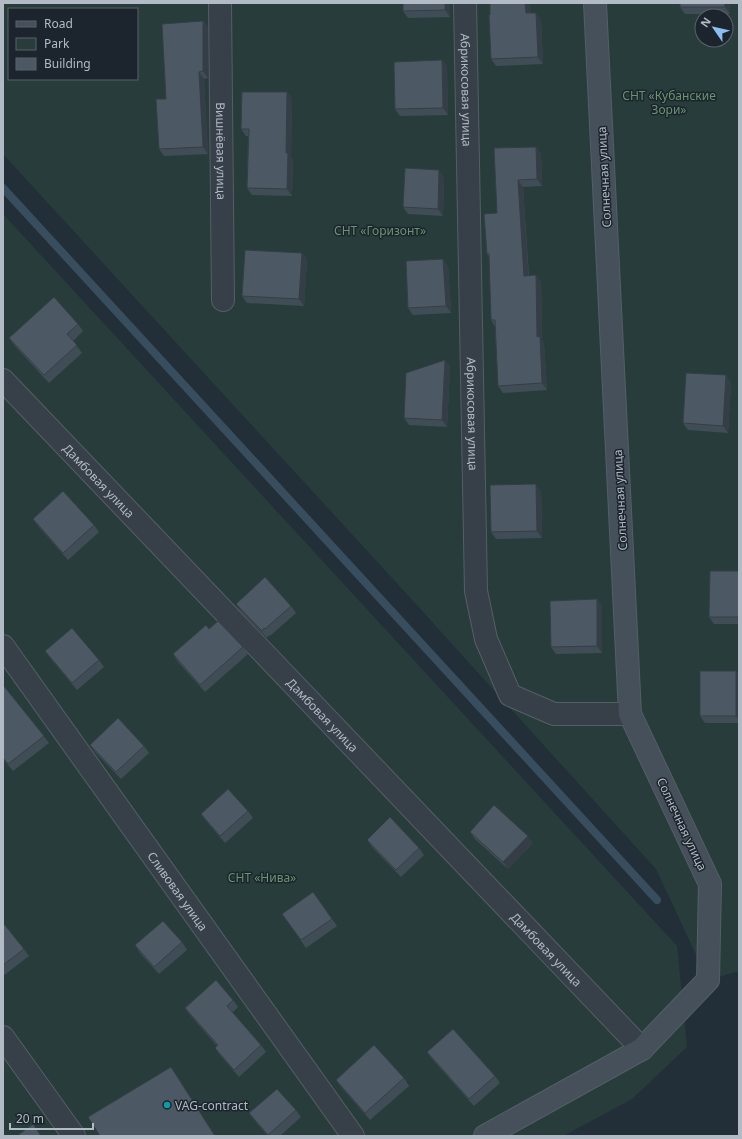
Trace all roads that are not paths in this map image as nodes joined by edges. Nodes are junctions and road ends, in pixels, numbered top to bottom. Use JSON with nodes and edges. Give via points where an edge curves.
{"nodes":[{"id":1,"x":220,"y":3,"type":"edge"},
{"id":2,"x":465,"y":3,"type":"edge"},
{"id":3,"x":595,"y":3,"type":"edge"},
{"id":4,"x":223,"y":300,"type":"dead end"},
{"id":5,"x":3,"y":380,"type":"edge"},
{"id":6,"x":3,"y":646,"type":"edge"},
{"id":7,"x":630,"y":714,"type":"junction"},
{"id":8,"x":3,"y":1037,"type":"edge"},
{"id":9,"x":642,"y":1050,"type":"junction"},
{"id":10,"x":74,"y":1136,"type":"edge"},
{"id":11,"x":353,"y":1136,"type":"edge"},
{"id":12,"x":485,"y":1136,"type":"edge"}],
"edges":[{"from":1,"to":4,"type":"street","name":"Вишнёвая улица"},
{"from":2,"to":7,"type":"street","name":"Абрикосовая улица","via":[[476,591],[486,639],[510,695],[554,714]]},
{"from":3,"to":7,"type":"street","name":"Солнечная улица"},
{"from":5,"to":9,"type":"street","name":"Дамбовая улица"},
{"from":6,"to":11,"type":"street","name":"Сливовая улица"},
{"from":7,"to":9,"type":"street","name":"Солнечная улица","via":[[710,884],[708,980]]},
{"from":8,"to":10,"type":"street"},
{"from":9,"to":12,"type":"street"}]}
